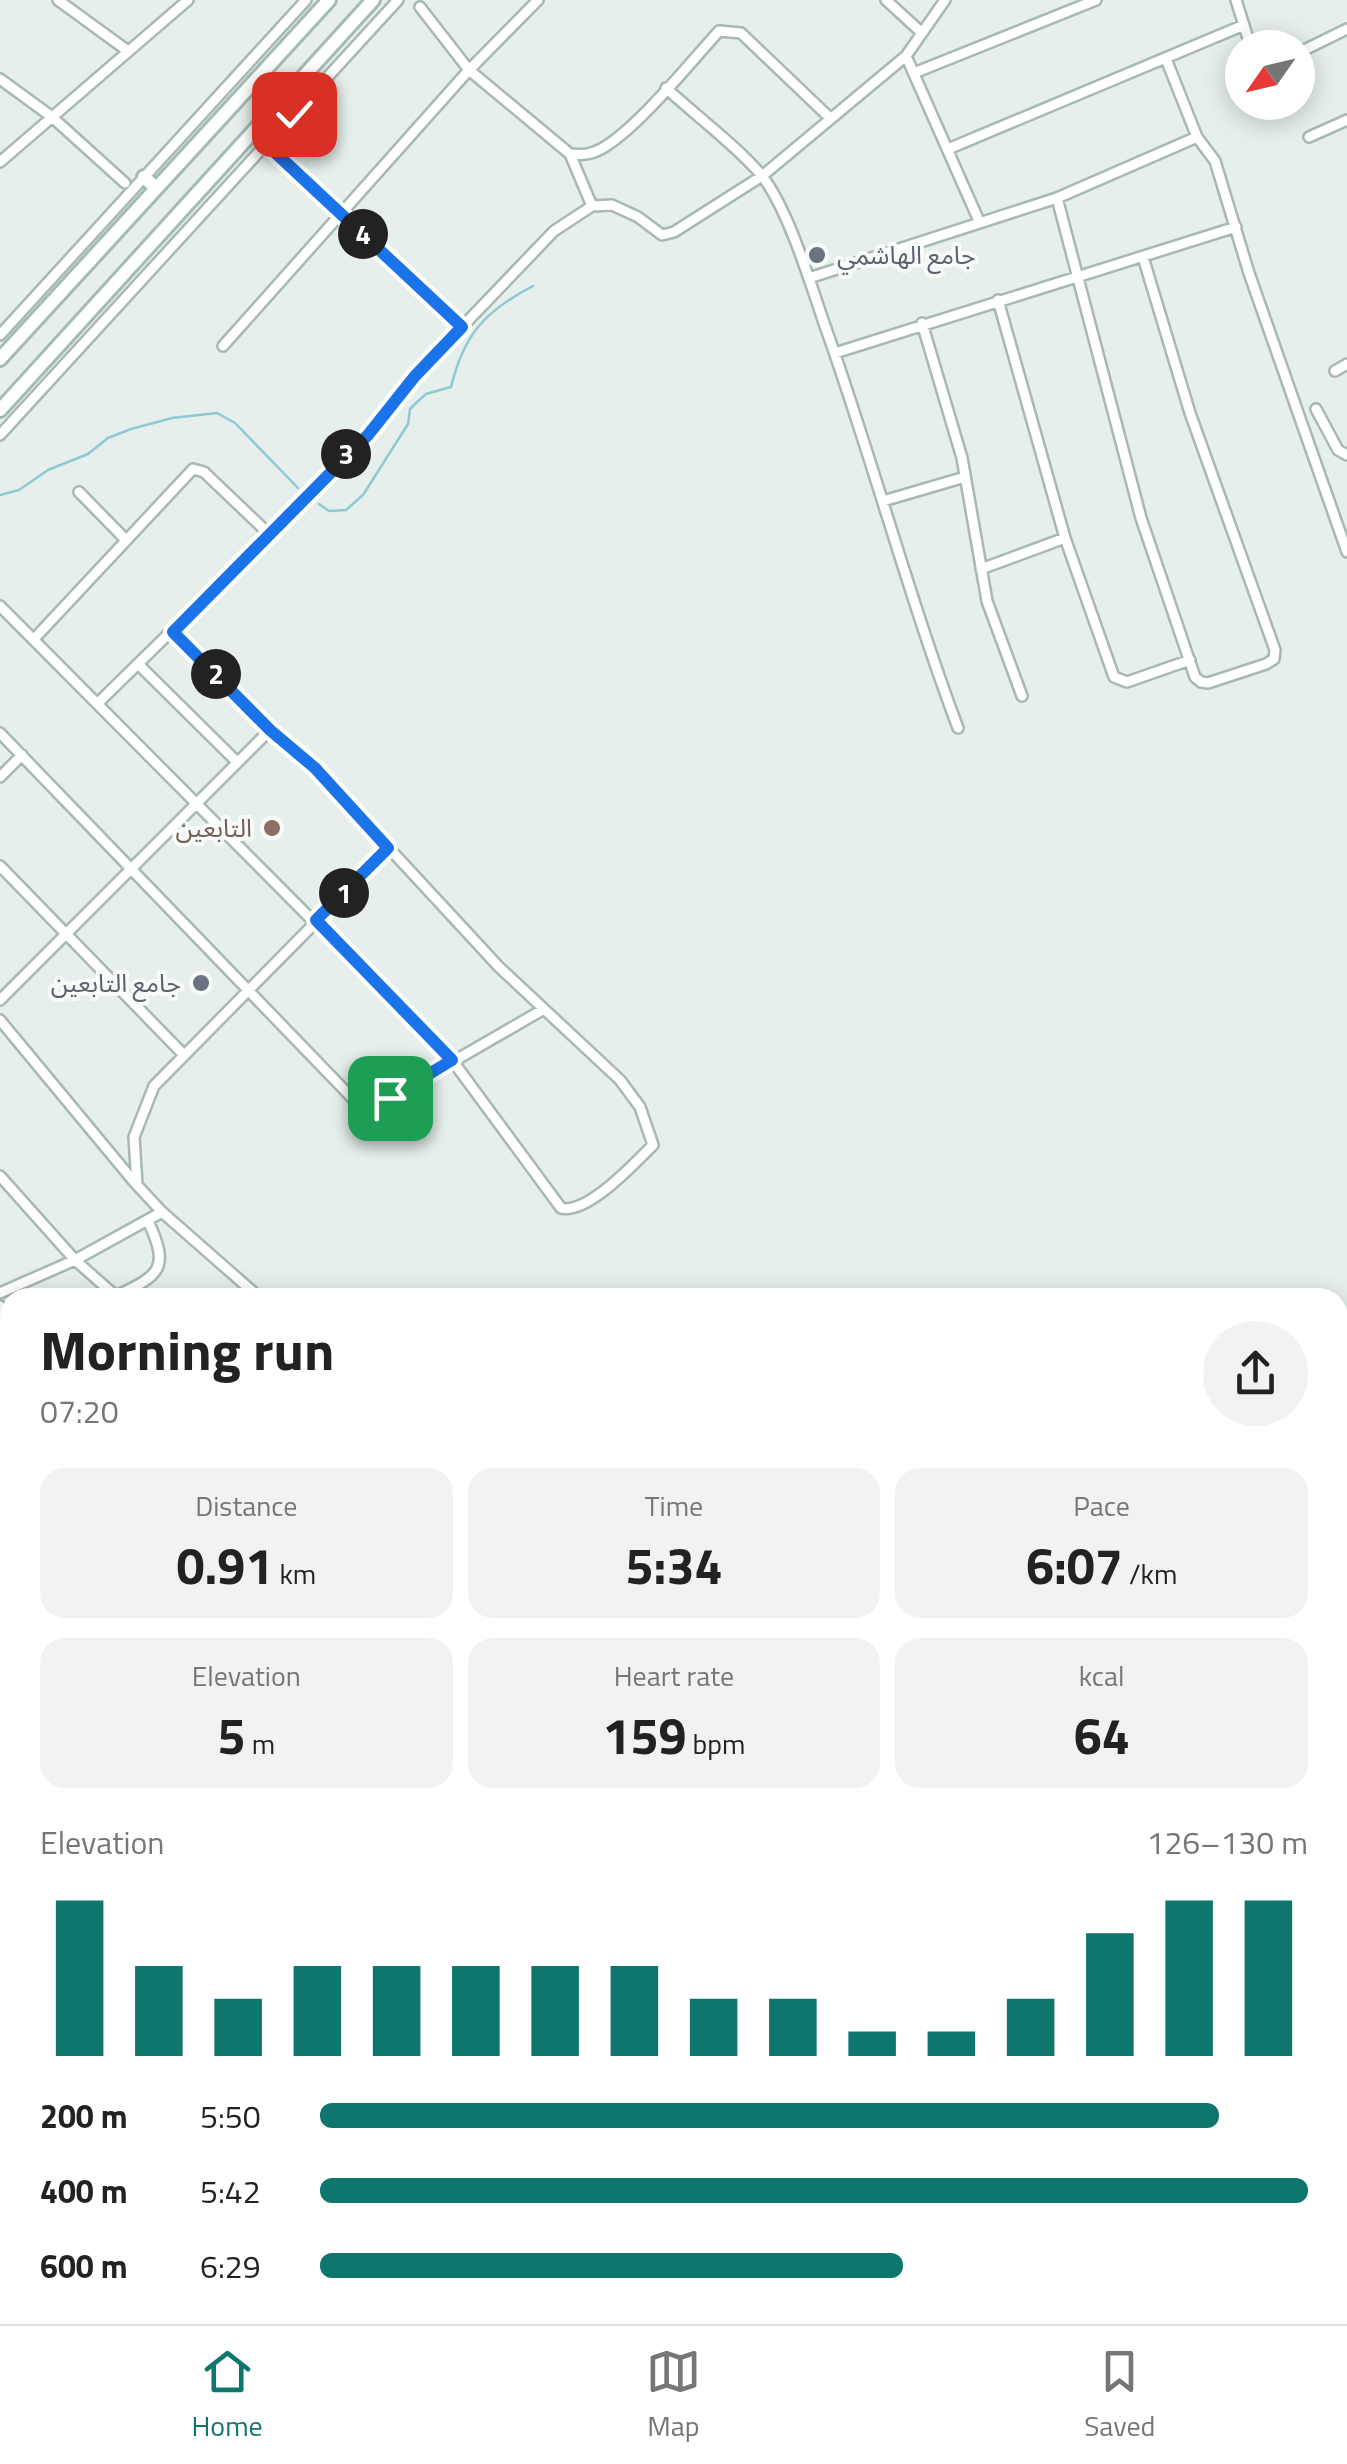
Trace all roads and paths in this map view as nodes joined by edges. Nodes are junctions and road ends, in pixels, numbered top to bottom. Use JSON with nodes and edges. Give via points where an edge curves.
{"nodes":[{"id":1,"x":58,"y":0,"type":"edge"},
{"id":2,"x":188,"y":0,"type":"edge"},
{"id":3,"x":306,"y":0,"type":"edge"},
{"id":4,"x":329,"y":0,"type":"edge"},
{"id":5,"x":373,"y":0,"type":"edge"},
{"id":6,"x":398,"y":0,"type":"edge"},
{"id":7,"x":538,"y":0,"type":"edge"},
{"id":8,"x":945,"y":0,"type":"edge"},
{"id":9,"x":1096,"y":0,"type":"edge"},
{"id":10,"x":1236,"y":0,"type":"edge"},
{"id":11,"x":889,"y":1,"type":"edge"},
{"id":12,"x":420,"y":7,"type":"dead end"},
{"id":13,"x":1244,"y":25,"type":"junction"},
{"id":14,"x":1347,"y":29,"type":"edge"},
{"id":15,"x":1246,"y":30,"type":"edge"},
{"id":16,"x":922,"y":33,"type":"junction"},
{"id":17,"x":1315,"y":45,"type":"edge"},
{"id":18,"x":128,"y":51,"type":"junction"},
{"id":19,"x":906,"y":56,"type":"junction"},
{"id":20,"x":1166,"y":59,"type":"junction"},
{"id":21,"x":469,"y":70,"type":"junction"},
{"id":22,"x":914,"y":73,"type":"junction"},
{"id":23,"x":0,"y":80,"type":"edge"},
{"id":24,"x":256,"y":80,"type":"junction"},
{"id":25,"x":666,"y":88,"type":"junction"},
{"id":26,"x":281,"y":102,"type":"junction"},
{"id":27,"x":294,"y":114,"type":"junction"},
{"id":28,"x":52,"y":118,"type":"junction"},
{"id":29,"x":830,"y":118,"type":"junction"},
{"id":30,"x":1347,"y":120,"type":"edge"},
{"id":31,"x":1197,"y":136,"type":"junction"},
{"id":32,"x":1309,"y":137,"type":"dead end"},
{"id":33,"x":266,"y":144,"type":"junction"},
{"id":34,"x":948,"y":149,"type":"junction"},
{"id":35,"x":570,"y":154,"type":"junction"},
{"id":36,"x":0,"y":162,"type":"edge"},
{"id":37,"x":762,"y":176,"type":"junction"},
{"id":38,"x":144,"y":177,"type":"junction"},
{"id":39,"x":125,"y":183,"type":"dead end"},
{"id":40,"x":156,"y":188,"type":"junction"},
{"id":41,"x":1057,"y":198,"type":"junction"},
{"id":42,"x":592,"y":206,"type":"junction"},
{"id":43,"x":342,"y":214,"type":"junction"},
{"id":44,"x":979,"y":221,"type":"junction"},
{"id":45,"x":1236,"y":227,"type":"junction"},
{"id":46,"x":1144,"y":257,"type":"junction"},
{"id":47,"x":1075,"y":277,"type":"junction"},
{"id":48,"x":809,"y":278,"type":"junction"},
{"id":49,"x":998,"y":300,"type":"junction"},
{"id":50,"x":922,"y":323,"type":"junction"},
{"id":51,"x":462,"y":327,"type":"junction"},
{"id":52,"x":0,"y":335,"type":"edge"},
{"id":53,"x":222,"y":346,"type":"dead end"},
{"id":54,"x":835,"y":353,"type":"junction"},
{"id":55,"x":0,"y":360,"type":"edge"},
{"id":56,"x":1347,"y":364,"type":"edge"},
{"id":57,"x":1335,"y":371,"type":"dead end"},
{"id":58,"x":1316,"y":409,"type":"dead end"},
{"id":59,"x":0,"y":410,"type":"edge"},
{"id":60,"x":0,"y":434,"type":"edge"},
{"id":61,"x":1347,"y":455,"type":"edge"},
{"id":62,"x":965,"y":477,"type":"junction"},
{"id":63,"x":79,"y":492,"type":"dead end"},
{"id":64,"x":883,"y":501,"type":"junction"},
{"id":65,"x":270,"y":535,"type":"junction"},
{"id":66,"x":1065,"y":538,"type":"junction"},
{"id":67,"x":126,"y":540,"type":"junction"},
{"id":68,"x":1347,"y":552,"type":"edge"},
{"id":69,"x":981,"y":569,"type":"junction"},
{"id":70,"x":0,"y":606,"type":"edge"},
{"id":71,"x":173,"y":632,"type":"junction"},
{"id":72,"x":34,"y":639,"type":"junction"},
{"id":73,"x":1190,"y":660,"type":"junction"},
{"id":74,"x":138,"y":664,"type":"junction"},
{"id":75,"x":1022,"y":696,"type":"dead end"},
{"id":76,"x":98,"y":703,"type":"junction"},
{"id":77,"x":958,"y":728,"type":"dead end"},
{"id":78,"x":270,"y":730,"type":"junction"},
{"id":79,"x":0,"y":732,"type":"edge"},
{"id":80,"x":22,"y":756,"type":"junction"},
{"id":81,"x":237,"y":762,"type":"junction"},
{"id":82,"x":0,"y":777,"type":"edge"},
{"id":83,"x":197,"y":803,"type":"junction"},
{"id":84,"x":388,"y":848,"type":"junction"},
{"id":85,"x":0,"y":866,"type":"edge"},
{"id":86,"x":131,"y":867,"type":"junction"},
{"id":87,"x":315,"y":922,"type":"junction"},
{"id":88,"x":66,"y":933,"type":"junction"},
{"id":89,"x":246,"y":989,"type":"junction"},
{"id":90,"x":0,"y":1000,"type":"edge"},
{"id":91,"x":544,"y":1009,"type":"junction"},
{"id":92,"x":0,"y":1020,"type":"edge"},
{"id":93,"x":183,"y":1054,"type":"junction"},
{"id":94,"x":452,"y":1060,"type":"junction"},
{"id":95,"x":0,"y":1176,"type":"edge"},
{"id":96,"x":136,"y":1185,"type":"junction"},
{"id":97,"x":162,"y":1212,"type":"junction"},
{"id":98,"x":148,"y":1222,"type":"junction"},
{"id":99,"x":75,"y":1260,"type":"junction"},
{"id":100,"x":11,"y":1288,"type":"edge"},
{"id":101,"x":105,"y":1288,"type":"edge"},
{"id":102,"x":132,"y":1288,"type":"edge"},
{"id":103,"x":249,"y":1288,"type":"edge"}],
"edges":[{"from":1,"to":18,"type":"street"},
{"from":2,"to":18,"type":"street"},
{"from":3,"to":38,"type":"street"},
{"from":4,"to":24,"type":"main road"},
{"from":5,"to":26,"type":"main road"},
{"from":6,"to":27,"type":"street"},
{"from":7,"to":21,"type":"street"},
{"from":8,"to":16,"type":"street"},
{"from":9,"to":22,"type":"street"},
{"from":10,"to":13,"type":"street"},
{"from":11,"to":16,"type":"street"},
{"from":12,"to":21,"type":"street"},
{"from":13,"to":15,"type":"street"},
{"from":13,"to":20,"type":"street"},
{"from":14,"to":17,"type":"street"},
{"from":16,"to":19,"type":"street"},
{"from":18,"to":28,"type":"street"},
{"from":19,"to":22,"type":"street"},
{"from":19,"to":29,"type":"street"},
{"from":20,"to":31,"type":"street"},
{"from":20,"to":34,"type":"street"},
{"from":21,"to":35,"type":"street"},
{"from":21,"to":43,"type":"street"},
{"from":22,"to":34,"type":"street"},
{"from":23,"to":28,"type":"street"},
{"from":24,"to":26,"type":"main road"},
{"from":24,"to":40,"type":"main road"},
{"from":25,"to":29,"type":"street","via":[[719,32],[731,30]]},
{"from":25,"to":35,"type":"street","via":[[604,148]]},
{"from":25,"to":37,"type":"street"},
{"from":26,"to":27,"type":"main road"},
{"from":26,"to":59,"type":"main road"},
{"from":27,"to":33,"type":"street"},
{"from":28,"to":36,"type":"street"},
{"from":28,"to":39,"type":"street"},
{"from":29,"to":37,"type":"street"},
{"from":30,"to":32,"type":"street"},
{"from":31,"to":41,"type":"street"},
{"from":31,"to":45,"type":"street","via":[[1215,161]]},
{"from":33,"to":43,"type":"street"},
{"from":33,"to":60,"type":"street"},
{"from":34,"to":44,"type":"street"},
{"from":35,"to":42,"type":"street"},
{"from":37,"to":42,"type":"street","via":[[674,232],[662,234],[612,205]]},
{"from":37,"to":48,"type":"street"},
{"from":38,"to":40,"type":"main road"},
{"from":38,"to":52,"type":"street"},
{"from":40,"to":55,"type":"main road"},
{"from":41,"to":44,"type":"street"},
{"from":41,"to":47,"type":"street"},
{"from":42,"to":51,"type":"street","via":[[554,231]]},
{"from":43,"to":51,"type":"street"},
{"from":43,"to":53,"type":"street"},
{"from":44,"to":48,"type":"street"},
{"from":45,"to":46,"type":"street"},
{"from":45,"to":68,"type":"street"},
{"from":46,"to":47,"type":"street"},
{"from":46,"to":73,"type":"street","via":[[1275,650],[1266,664],[1204,684]]},
{"from":47,"to":49,"type":"street"},
{"from":47,"to":73,"type":"street","via":[[1141,518]]},
{"from":48,"to":54,"type":"street"},
{"from":49,"to":50,"type":"street"},
{"from":49,"to":66,"type":"street"},
{"from":50,"to":54,"type":"street"},
{"from":50,"to":62,"type":"street"},
{"from":51,"to":65,"type":"street"},
{"from":54,"to":64,"type":"street"},
{"from":56,"to":57,"type":"street"},
{"from":58,"to":61,"type":"street"},
{"from":62,"to":64,"type":"street"},
{"from":62,"to":69,"type":"street"},
{"from":63,"to":67,"type":"street"},
{"from":64,"to":77,"type":"street"},
{"from":65,"to":67,"type":"street","via":[[193,469]]},
{"from":65,"to":71,"type":"street"},
{"from":66,"to":69,"type":"street"},
{"from":66,"to":73,"type":"street","via":[[1114,678],[1128,682]]},
{"from":67,"to":72,"type":"street"},
{"from":69,"to":75,"type":"street"},
{"from":70,"to":72,"type":"street"},
{"from":71,"to":74,"type":"street"},
{"from":71,"to":78,"type":"street"},
{"from":72,"to":76,"type":"street"},
{"from":74,"to":76,"type":"street"},
{"from":74,"to":81,"type":"street"},
{"from":76,"to":83,"type":"street"},
{"from":78,"to":81,"type":"street"},
{"from":78,"to":84,"type":"street"},
{"from":79,"to":80,"type":"street"},
{"from":80,"to":82,"type":"street"},
{"from":80,"to":86,"type":"street"},
{"from":81,"to":83,"type":"street"},
{"from":83,"to":86,"type":"street"},
{"from":83,"to":87,"type":"street"},
{"from":84,"to":87,"type":"street"},
{"from":84,"to":91,"type":"street"},
{"from":85,"to":88,"type":"street"},
{"from":86,"to":88,"type":"street"},
{"from":86,"to":89,"type":"street"},
{"from":87,"to":89,"type":"street"},
{"from":87,"to":94,"type":"street"},
{"from":88,"to":90,"type":"street"},
{"from":88,"to":93,"type":"street"},
{"from":89,"to":93,"type":"street"},
{"from":89,"to":94,"type":"street","via":[[355,1101],[379,1104]]},
{"from":91,"to":94,"type":"street"},
{"from":91,"to":94,"type":"street","via":[[628,1088],[652,1145],[613,1183],[572,1209],[561,1208]]},
{"from":92,"to":96,"type":"street"},
{"from":93,"to":96,"type":"street","via":[[142,1111],[134,1138]]},
{"from":95,"to":99,"type":"street"},
{"from":96,"to":97,"type":"street"},
{"from":97,"to":98,"type":"street"},
{"from":97,"to":103,"type":"street"},
{"from":98,"to":99,"type":"street"},
{"from":98,"to":102,"type":"street","via":[[159,1244],[160,1268]]},
{"from":99,"to":100,"type":"street"},
{"from":99,"to":101,"type":"street"}]}
